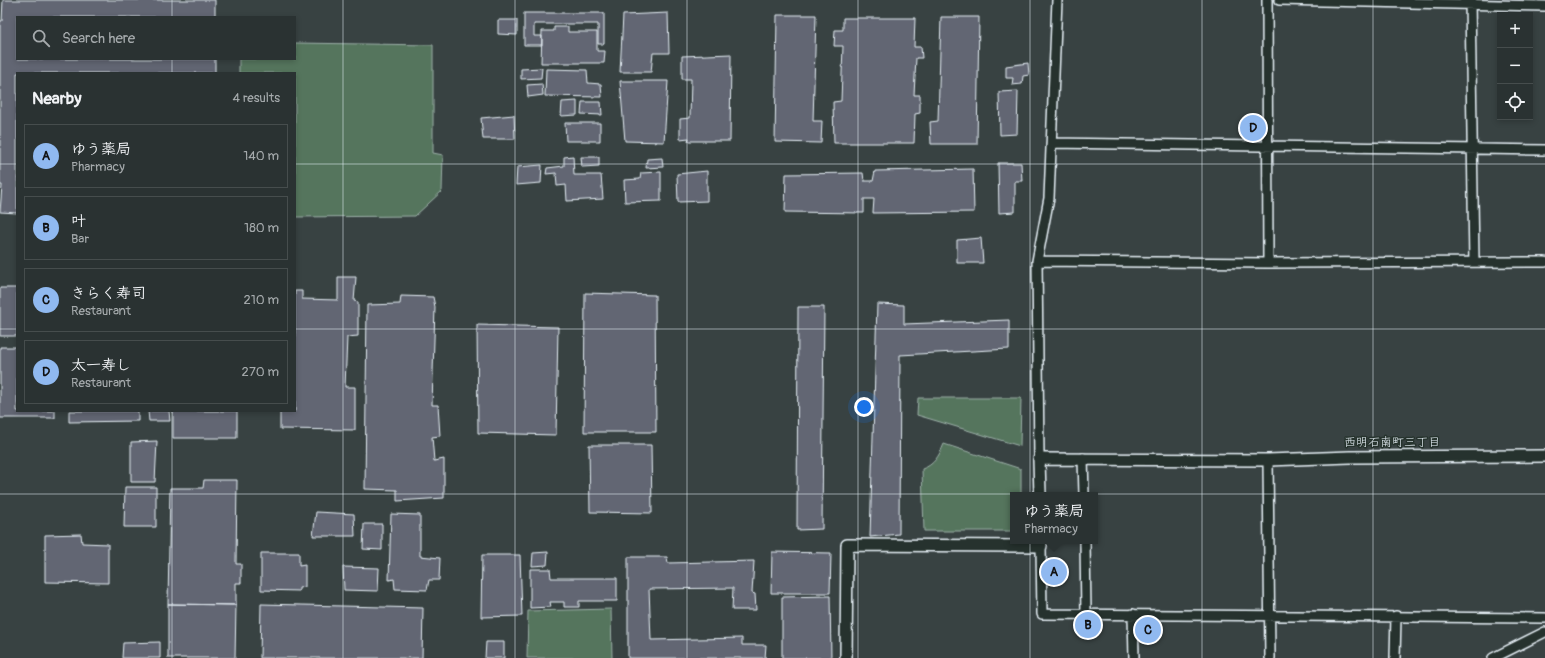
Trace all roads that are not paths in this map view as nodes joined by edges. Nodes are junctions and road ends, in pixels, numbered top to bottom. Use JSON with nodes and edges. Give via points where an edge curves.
{"nodes":[{"id":1,"x":1057,"y":0,"type":"edge"},
{"id":2,"x":1267,"y":0,"type":"edge"},
{"id":3,"x":1279,"y":0,"type":"edge"},
{"id":4,"x":1470,"y":2,"type":"edge"},
{"id":5,"x":1545,"y":6,"type":"edge"},
{"id":6,"x":1052,"y":143,"type":"junction"},
{"id":7,"x":1268,"y":146,"type":"junction"},
{"id":8,"x":1473,"y":149,"type":"junction"},
{"id":9,"x":1545,"y":150,"type":"edge"},
{"id":10,"x":1038,"y":261,"type":"junction"},
{"id":11,"x":1474,"y":262,"type":"junction"},
{"id":12,"x":1545,"y":262,"type":"edge"},
{"id":13,"x":1268,"y":263,"type":"junction"},
{"id":14,"x":1545,"y":456,"type":"edge"},
{"id":15,"x":1083,"y":458,"type":"junction"},
{"id":16,"x":1039,"y":459,"type":"junction"},
{"id":17,"x":1268,"y":460,"type":"junction"},
{"id":18,"x":1040,"y":492,"type":"edge"},
{"id":19,"x":1084,"y":492,"type":"edge"},
{"id":20,"x":1041,"y":544,"type":"edge"},
{"id":21,"x":1085,"y":544,"type":"edge"},
{"id":22,"x":1086,"y":614,"type":"junction"},
{"id":23,"x":1133,"y":614,"type":"junction"},
{"id":24,"x":1270,"y":615,"type":"junction"},
{"id":25,"x":1396,"y":616,"type":"junction"},
{"id":26,"x":1545,"y":618,"type":"edge"},
{"id":27,"x":1545,"y":632,"type":"edge"},
{"id":28,"x":846,"y":658,"type":"edge"},
{"id":29,"x":1134,"y":658,"type":"edge"},
{"id":30,"x":1270,"y":658,"type":"edge"},
{"id":31,"x":1395,"y":658,"type":"edge"},
{"id":32,"x":1493,"y":658,"type":"edge"}],
"edges":[{"from":1,"to":6,"type":"street"},
{"from":2,"to":7,"type":"street"},
{"from":3,"to":4,"type":"street"},
{"from":4,"to":5,"type":"street"},
{"from":4,"to":8,"type":"street"},
{"from":6,"to":7,"type":"street"},
{"from":6,"to":10,"type":"street","via":[[1050,198]]},
{"from":7,"to":8,"type":"street"},
{"from":7,"to":13,"type":"street"},
{"from":8,"to":9,"type":"street"},
{"from":8,"to":11,"type":"street"},
{"from":10,"to":13,"type":"street"},
{"from":10,"to":16,"type":"street"},
{"from":11,"to":12,"type":"street"},
{"from":11,"to":13,"type":"street"},
{"from":14,"to":17,"type":"street"},
{"from":15,"to":16,"type":"street"},
{"from":15,"to":17,"type":"street"},
{"from":15,"to":19,"type":"street"},
{"from":16,"to":18,"type":"street"},
{"from":17,"to":24,"type":"street"},
{"from":20,"to":22,"type":"street","via":[[1042,614]]},
{"from":20,"to":28,"type":"street","via":[[847,544]]},
{"from":21,"to":22,"type":"street"},
{"from":22,"to":23,"type":"street"},
{"from":23,"to":24,"type":"street"},
{"from":23,"to":29,"type":"street"},
{"from":24,"to":25,"type":"street"},
{"from":24,"to":30,"type":"street"},
{"from":25,"to":26,"type":"street"},
{"from":25,"to":31,"type":"street"},
{"from":27,"to":32,"type":"street"}]}
